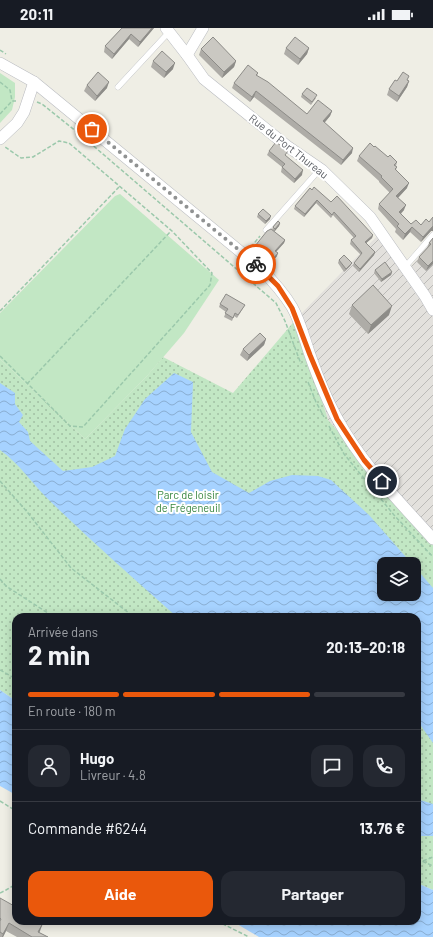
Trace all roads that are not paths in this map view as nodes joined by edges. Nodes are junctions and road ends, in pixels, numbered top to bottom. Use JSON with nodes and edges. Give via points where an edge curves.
{"nodes":[{"id":1,"x":203,"y":28,"type":"edge"},
{"id":2,"x":167,"y":30,"type":"edge"},
{"id":3,"x":188,"y":55,"type":"junction"},
{"id":4,"x":0,"y":63,"type":"edge"},
{"id":5,"x":34,"y":82,"type":"junction"},
{"id":6,"x":118,"y":87,"type":"dead end"},
{"id":7,"x":3,"y":143,"type":"edge"},
{"id":8,"x":320,"y":169,"type":"junction"},
{"id":9,"x":266,"y":230,"type":"edge"},
{"id":10,"x":433,"y":235,"type":"edge"},
{"id":11,"x":405,"y":267,"type":"junction"},
{"id":12,"x":433,"y":310,"type":"edge"},
{"id":13,"x":433,"y":539,"type":"edge"}],
"edges":[{"from":1,"to":3,"type":"street"},
{"from":2,"to":3,"type":"street","name":"Rue du Port Thureau"},
{"from":2,"to":6,"type":"lane"},
{"from":3,"to":8,"type":"street","name":"Rue du Port Thureau","via":[[204,79],[287,146]]},
{"from":4,"to":5,"type":"street"},
{"from":5,"to":7,"type":"street","via":[[24,112]]},
{"from":5,"to":13,"type":"street","via":[[259,267],[278,286],[292,308],[327,397],[347,436],[364,460]]},
{"from":8,"to":9,"type":"lane"},
{"from":8,"to":11,"type":"street","name":"Rue du Port Thureau","via":[[370,217]]},
{"from":10,"to":11,"type":"lane"},
{"from":11,"to":12,"type":"street","name":"Rue du Port Thureau"}]}
